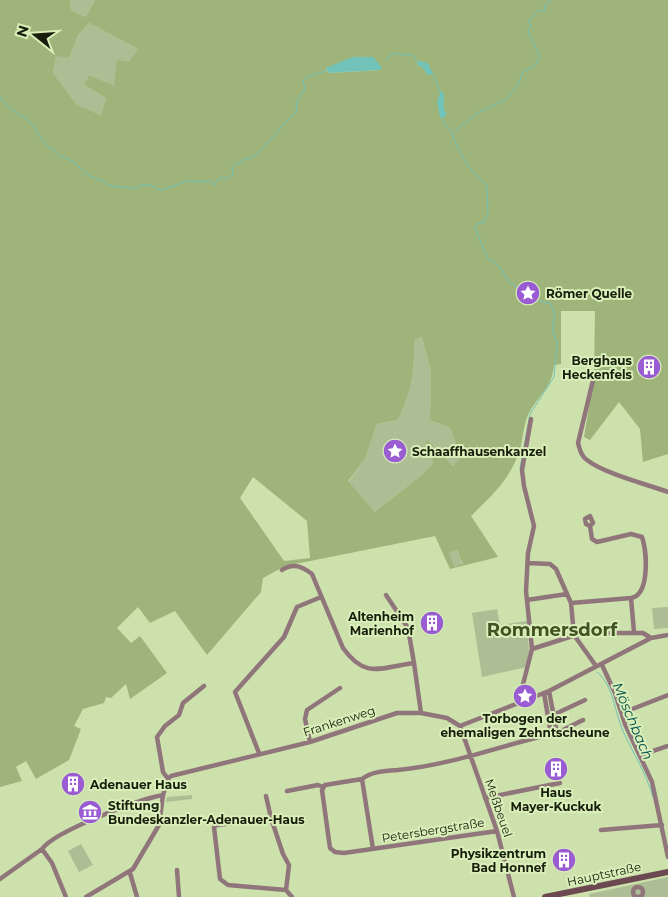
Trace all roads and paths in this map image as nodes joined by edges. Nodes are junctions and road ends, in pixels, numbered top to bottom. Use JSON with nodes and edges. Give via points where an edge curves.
{"nodes":[{"id":1,"x":594,"y":376,"type":"dead end"},
{"id":2,"x":531,"y":419,"type":"dead end"},
{"id":3,"x":668,"y":492,"type":"edge"},
{"id":4,"x":590,"y":526,"type":"dead end"},
{"id":5,"x":528,"y":563,"type":"junction"},
{"id":6,"x":282,"y":570,"type":"dead end"},
{"id":7,"x":567,"y":594,"type":"junction"},
{"id":8,"x":386,"y":595,"type":"dead end"},
{"id":9,"x":320,"y":597,"type":"junction"},
{"id":10,"x":631,"y":598,"type":"junction"},
{"id":11,"x":526,"y":600,"type":"junction"},
{"id":12,"x":571,"y":603,"type":"junction"},
{"id":13,"x":634,"y":632,"type":"junction"},
{"id":14,"x":574,"y":635,"type":"junction"},
{"id":15,"x":668,"y":635,"type":"edge"},
{"id":16,"x":652,"y":638,"type":"junction"},
{"id":17,"x":532,"y":649,"type":"junction"},
{"id":18,"x":414,"y":663,"type":"junction"},
{"id":19,"x":599,"y":666,"type":"junction"},
{"id":20,"x":204,"y":686,"type":"dead end"},
{"id":21,"x":340,"y":688,"type":"dead end"},
{"id":22,"x":546,"y":692,"type":"junction"},
{"id":23,"x":668,"y":695,"type":"edge"},
{"id":24,"x":585,"y":700,"type":"dead end"},
{"id":25,"x":523,"y":702,"type":"junction"},
{"id":26,"x":421,"y":713,"type":"junction"},
{"id":27,"x":622,"y":713,"type":"junction"},
{"id":28,"x":553,"y":715,"type":"junction"},
{"id":29,"x":583,"y":720,"type":"dead end"},
{"id":30,"x":460,"y":726,"type":"junction"},
{"id":31,"x":310,"y":742,"type":"junction"},
{"id":32,"x":668,"y":746,"type":"edge"},
{"id":33,"x":259,"y":753,"type":"junction"},
{"id":34,"x":641,"y":755,"type":"junction"},
{"id":35,"x":470,"y":757,"type":"junction"},
{"id":36,"x":168,"y":779,"type":"junction"},
{"id":37,"x":362,"y":779,"type":"junction"},
{"id":38,"x":560,"y":783,"type":"dead end"},
{"id":39,"x":323,"y":787,"type":"junction"},
{"id":40,"x":287,"y":791,"type":"dead end"},
{"id":41,"x":163,"y":796,"type":"junction"},
{"id":42,"x":266,"y":796,"type":"dead end"},
{"id":43,"x":485,"y":798,"type":"junction"},
{"id":44,"x":271,"y":818,"type":"junction"},
{"id":45,"x":662,"y":825,"type":"junction"},
{"id":46,"x":497,"y":830,"type":"junction"},
{"id":47,"x":601,"y":830,"type":"dead end"},
{"id":48,"x":42,"y":849,"type":"junction"},
{"id":49,"x":373,"y":849,"type":"junction"},
{"id":50,"x":668,"y":856,"type":"edge"},
{"id":51,"x":176,"y":870,"type":"dead end"},
{"id":52,"x":668,"y":872,"type":"edge"},
{"id":53,"x":130,"y":873,"type":"junction"},
{"id":54,"x":0,"y":880,"type":"edge"},
{"id":55,"x":286,"y":890,"type":"junction"},
{"id":56,"x":66,"y":897,"type":"edge"},
{"id":57,"x":86,"y":897,"type":"edge"},
{"id":58,"x":137,"y":897,"type":"edge"},
{"id":59,"x":179,"y":897,"type":"edge"},
{"id":60,"x":292,"y":897,"type":"edge"},
{"id":61,"x":514,"y":897,"type":"edge"},
{"id":62,"x":545,"y":897,"type":"edge"}],
"edges":[{"from":1,"to":3,"type":"street","via":[[578,443],[580,453],[603,468]]},
{"from":2,"to":5,"type":"street","via":[[522,470],[534,526]]},
{"from":4,"to":10,"type":"street","via":[[592,539],[597,542],[631,534],[642,537],[646,553],[643,591]]},
{"from":5,"to":7,"type":"street","via":[[550,564],[556,568]]},
{"from":5,"to":11,"type":"street"},
{"from":6,"to":9,"type":"street","via":[[291,566],[305,568],[312,574]]},
{"from":7,"to":11,"type":"street"},
{"from":7,"to":12,"type":"street"},
{"from":8,"to":18,"type":"street","via":[[408,628]]},
{"from":9,"to":18,"type":"street","via":[[344,648],[361,666],[371,670]]},
{"from":9,"to":33,"type":"street","via":[[297,608],[284,637],[235,692]]},
{"from":10,"to":12,"type":"street"},
{"from":10,"to":13,"type":"street"},
{"from":11,"to":17,"type":"street"},
{"from":12,"to":14,"type":"street"},
{"from":13,"to":14,"type":"street"},
{"from":13,"to":16,"type":"street"},
{"from":14,"to":17,"type":"street","via":[[567,640]]},
{"from":14,"to":19,"type":"street"},
{"from":15,"to":16,"type":"street"},
{"from":16,"to":19,"type":"street"},
{"from":17,"to":25,"type":"street","via":[[520,696]]},
{"from":18,"to":26,"type":"street"},
{"from":19,"to":22,"type":"street"},
{"from":19,"to":27,"type":"street","via":[[608,675]]},
{"from":20,"to":36,"type":"street","via":[[183,703],[179,715],[165,726],[158,737],[163,772]]},
{"from":21,"to":31,"type":"street","via":[[307,710],[305,719]]},
{"from":22,"to":25,"type":"street"},
{"from":22,"to":28,"type":"street"},
{"from":22,"to":35,"type":"street","via":[[551,734]]},
{"from":23,"to":27,"type":"street"},
{"from":24,"to":28,"type":"street"},
{"from":25,"to":30,"type":"street"},
{"from":26,"to":30,"type":"street","name":"Frankenweg","via":[[447,718]]},
{"from":26,"to":31,"type":"street","name":"Frankenweg","via":[[397,713]]},
{"from":27,"to":34,"type":"street"},
{"from":28,"to":29,"type":"street","via":[[557,733]]},
{"from":30,"to":35,"type":"street","name":"Meßbeuel"},
{"from":31,"to":33,"type":"street","name":"Frankenweg"},
{"from":32,"to":34,"type":"street"},
{"from":33,"to":36,"type":"street","name":"Frankenweg"},
{"from":34,"to":45,"type":"street","via":[[652,782]]},
{"from":35,"to":37,"type":"street","via":[[380,772]]},
{"from":35,"to":43,"type":"street","name":"Meßbeuel"},
{"from":36,"to":41,"type":"street"},
{"from":37,"to":39,"type":"street"},
{"from":37,"to":49,"type":"street","name":"Petersbergstraße"},
{"from":38,"to":43,"type":"street"},
{"from":39,"to":40,"type":"street","via":[[318,785]]},
{"from":39,"to":49,"type":"street","name":"Petersbergstraße","via":[[330,848],[344,854]]},
{"from":41,"to":48,"type":"street","via":[[72,827]]},
{"from":41,"to":53,"type":"street","via":[[159,825]]},
{"from":42,"to":44,"type":"street"},
{"from":43,"to":46,"type":"street","name":"Meßbeuel"},
{"from":44,"to":55,"type":"street","via":[[289,865]]},
{"from":44,"to":55,"type":"street","via":[[214,828],[220,879],[228,885]]},
{"from":45,"to":47,"type":"street"},
{"from":45,"to":50,"type":"street"},
{"from":46,"to":49,"type":"street","name":"Petersbergstraße"},
{"from":46,"to":61,"type":"street","name":"Meßbeuel"},
{"from":48,"to":54,"type":"street"},
{"from":48,"to":56,"type":"street","via":[[52,863]]},
{"from":51,"to":59,"type":"street"},
{"from":52,"to":62,"type":"main road","name":"Hauptstraße"},
{"from":53,"to":57,"type":"street"},
{"from":53,"to":58,"type":"street"},
{"from":55,"to":60,"type":"street"}]}
